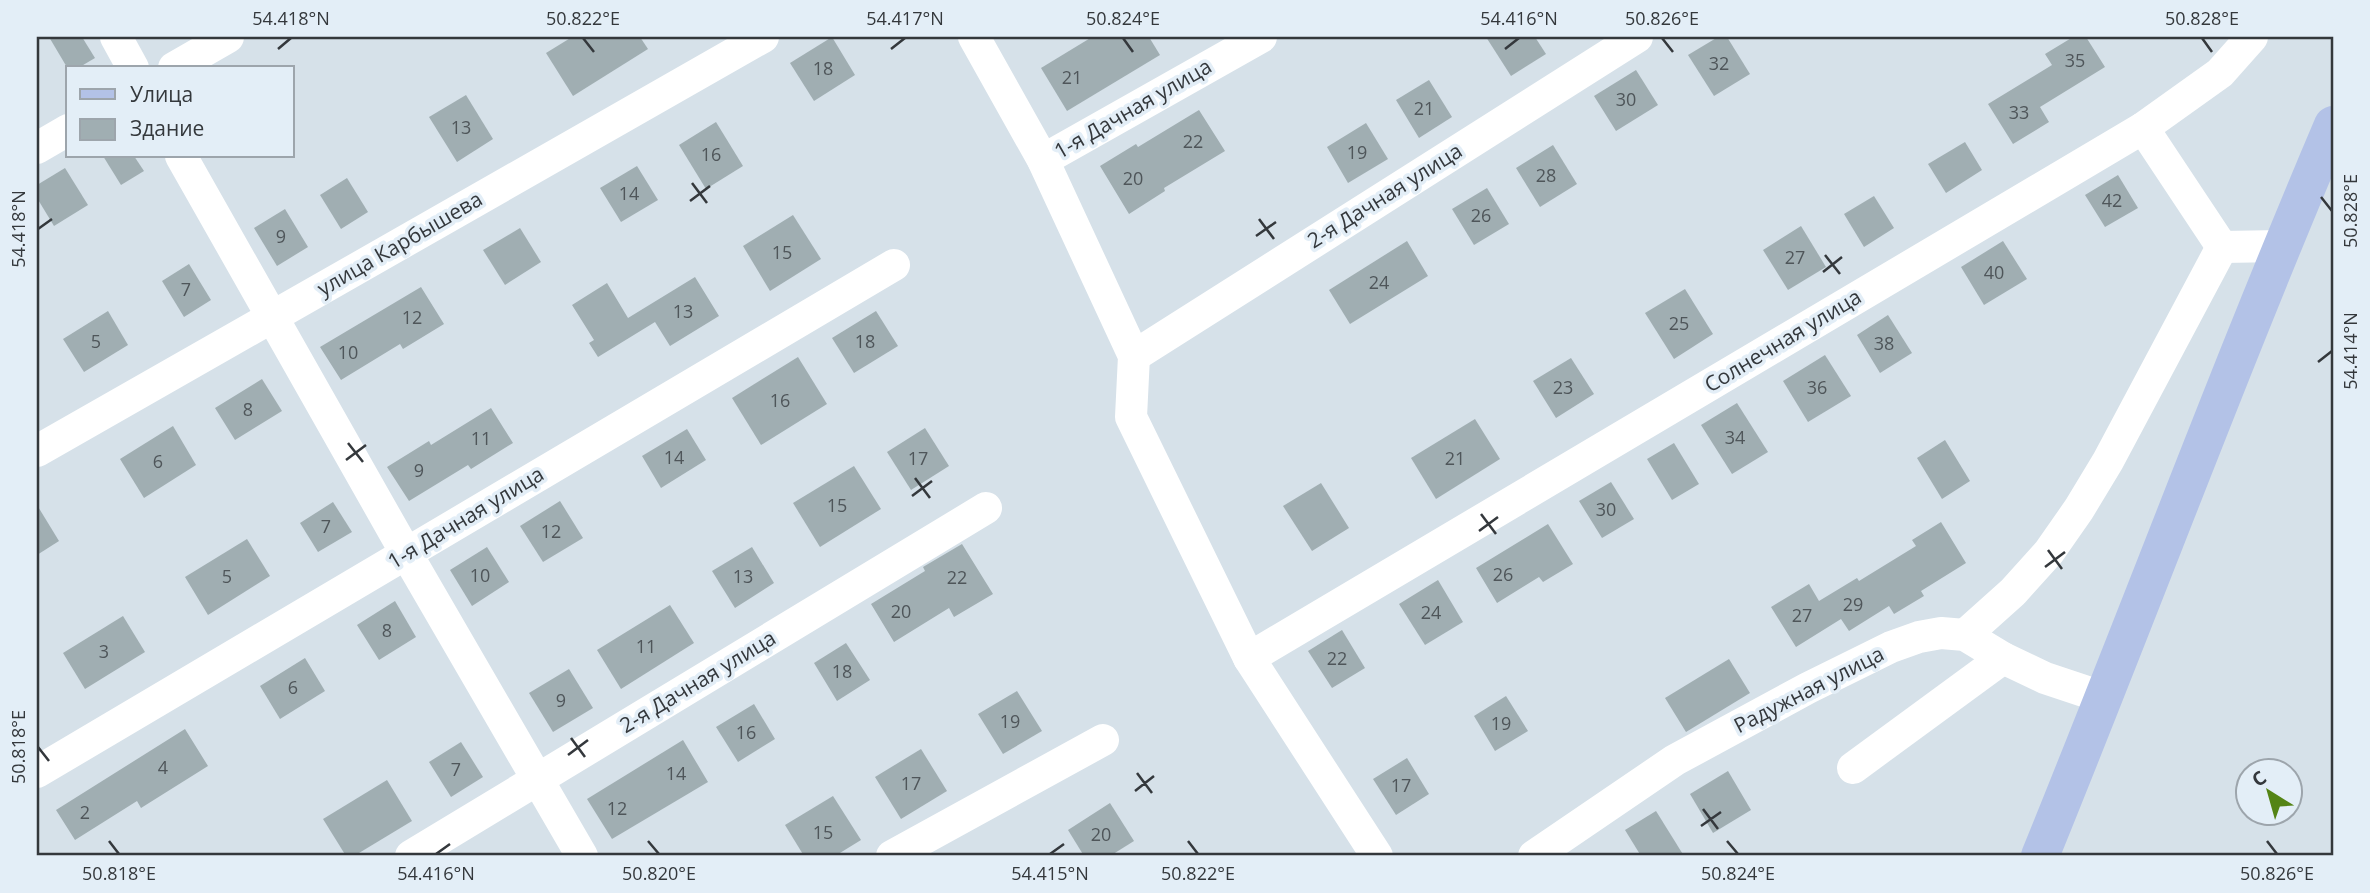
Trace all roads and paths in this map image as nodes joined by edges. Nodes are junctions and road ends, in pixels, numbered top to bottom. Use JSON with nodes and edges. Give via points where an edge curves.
{"nodes":[{"id":1,"x":116,"y":37,"type":"edge"},
{"id":2,"x":228,"y":37,"type":"edge"},
{"id":3,"x":763,"y":37,"type":"edge"},
{"id":4,"x":974,"y":37,"type":"edge"},
{"id":5,"x":1261,"y":37,"type":"edge"},
{"id":6,"x":1637,"y":37,"type":"edge"},
{"id":7,"x":2252,"y":37,"type":"edge"},
{"id":8,"x":132,"y":66,"type":"edge"},
{"id":9,"x":177,"y":66,"type":"edge"},
{"id":10,"x":2333,"y":125,"type":"edge"},
{"id":11,"x":2143,"y":128,"type":"junction"},
{"id":12,"x":66,"y":131,"type":"edge"},
{"id":13,"x":37,"y":148,"type":"edge"},
{"id":14,"x":182,"y":158,"type":"edge"},
{"id":15,"x":1043,"y":160,"type":"junction"},
{"id":16,"x":2282,"y":246,"type":"junction"},
{"id":17,"x":2222,"y":247,"type":"junction"},
{"id":18,"x":894,"y":265,"type":"dead end"},
{"id":19,"x":271,"y":317,"type":"junction"},
{"id":20,"x":1134,"y":356,"type":"junction"},
{"id":21,"x":37,"y":451,"type":"edge"},
{"id":22,"x":986,"y":508,"type":"dead end"},
{"id":23,"x":406,"y":553,"type":"junction"},
{"id":24,"x":1965,"y":635,"type":"junction"},
{"id":25,"x":1249,"y":658,"type":"junction"},
{"id":26,"x":2003,"y":658,"type":"junction"},
{"id":27,"x":2105,"y":698,"type":"junction"},
{"id":28,"x":1103,"y":740,"type":"dead end"},
{"id":29,"x":1853,"y":768,"type":"dead end"},
{"id":30,"x":37,"y":772,"type":"edge"},
{"id":31,"x":537,"y":779,"type":"junction"},
{"id":32,"x":411,"y":856,"type":"edge"},
{"id":33,"x":582,"y":856,"type":"edge"},
{"id":34,"x":892,"y":856,"type":"edge"},
{"id":35,"x":1377,"y":856,"type":"edge"},
{"id":36,"x":1534,"y":856,"type":"edge"},
{"id":37,"x":2040,"y":856,"type":"edge"}],
"edges":[{"from":1,"to":8,"type":"street"},
{"from":2,"to":9,"type":"street"},
{"from":3,"to":19,"type":"street","name":"улица Карбышева"},
{"from":4,"to":15,"type":"street"},
{"from":5,"to":15,"type":"street","name":"1-я Дачная улица"},
{"from":6,"to":20,"type":"street","name":"2-я Дачная улица"},
{"from":7,"to":11,"type":"street","name":"Солнечная улица","via":[[2220,73]]},
{"from":10,"to":16,"type":"main road"},
{"from":11,"to":17,"type":"street"},
{"from":11,"to":25,"type":"street","name":"Солнечная улица"},
{"from":12,"to":13,"type":"street"},
{"from":14,"to":19,"type":"street"},
{"from":15,"to":20,"type":"street"},
{"from":16,"to":17,"type":"street"},
{"from":16,"to":27,"type":"main road"},
{"from":17,"to":24,"type":"street","via":[[2080,509],[2013,592]]},
{"from":18,"to":23,"type":"street","name":"1-я Дачная улица"},
{"from":19,"to":21,"type":"street","name":"улица Карбышева"},
{"from":19,"to":23,"type":"street"},
{"from":20,"to":25,"type":"street","via":[[1131,417]]},
{"from":22,"to":31,"type":"street","name":"2-я Дачная улица"},
{"from":23,"to":30,"type":"street","name":"1-я Дачная улица"},
{"from":23,"to":31,"type":"street"},
{"from":24,"to":26,"type":"street"},
{"from":24,"to":36,"type":"street","name":"Радужная улица","via":[[1919,637],[1808,688],[1675,761]]},
{"from":25,"to":35,"type":"street"},
{"from":26,"to":27,"type":"street"},
{"from":26,"to":29,"type":"street"},
{"from":27,"to":37,"type":"main road"},
{"from":28,"to":34,"type":"street"},
{"from":31,"to":32,"type":"street","name":"2-я Дачная улица"},
{"from":31,"to":33,"type":"street"}]}
